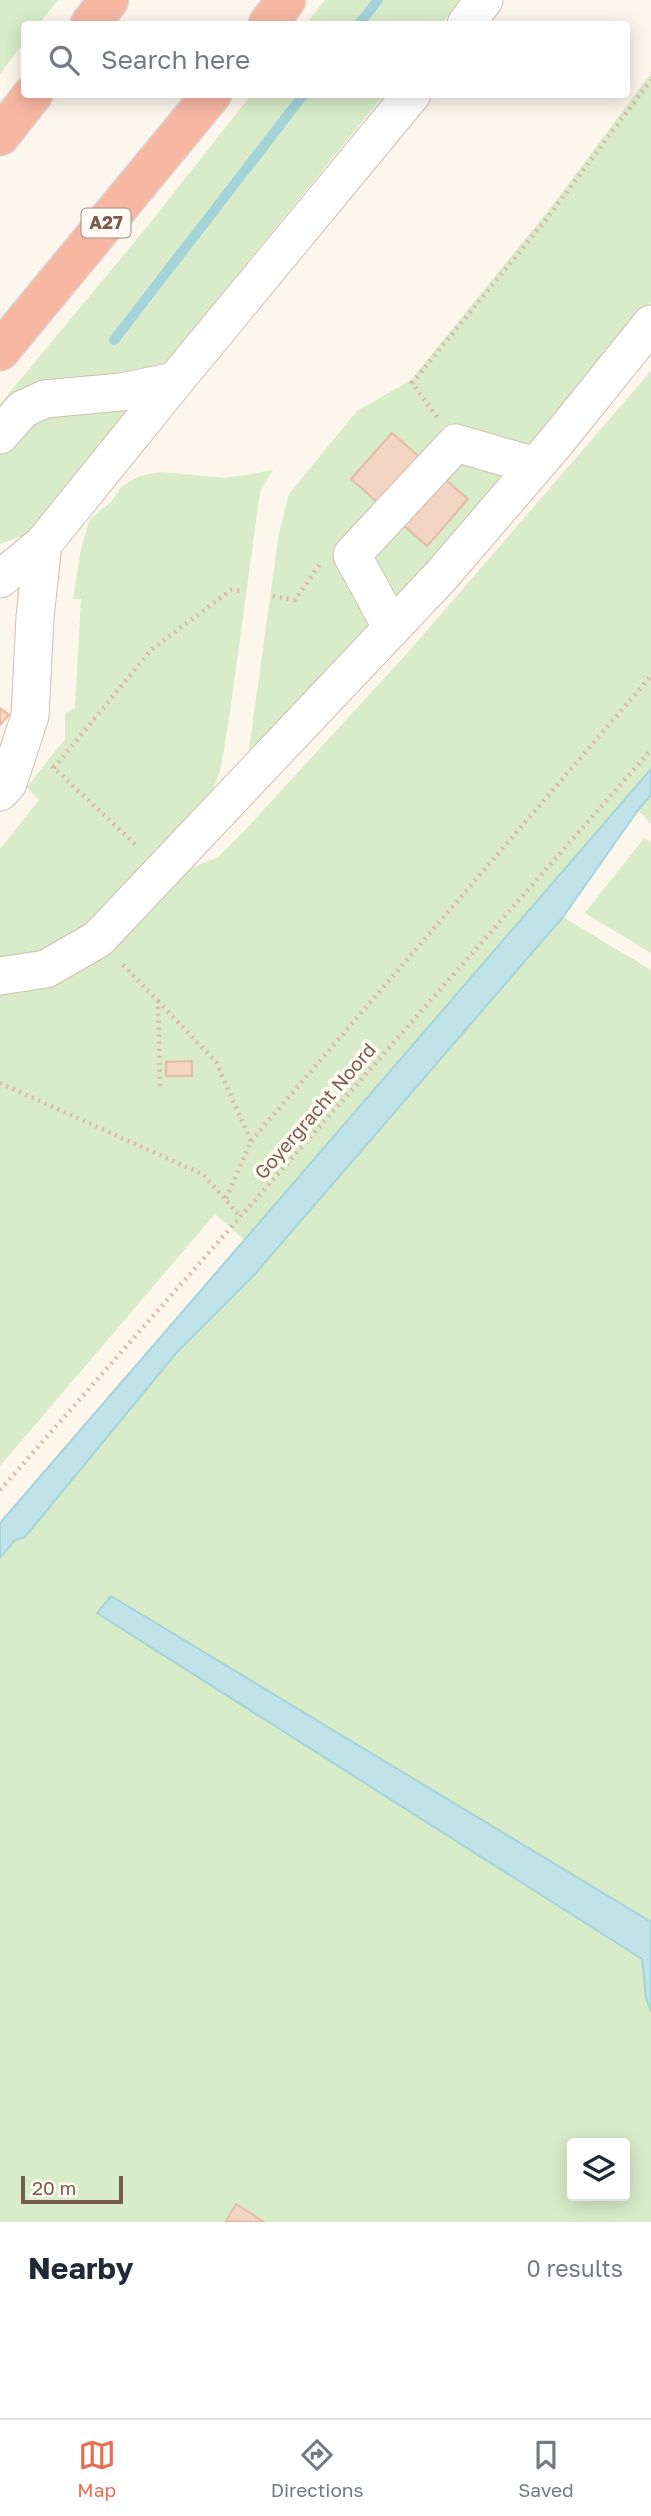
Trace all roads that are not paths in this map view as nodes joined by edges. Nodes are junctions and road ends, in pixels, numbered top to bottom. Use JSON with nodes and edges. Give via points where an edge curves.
{"nodes":[{"id":1,"x":109,"y":0,"type":"edge"},
{"id":2,"x":286,"y":0,"type":"edge"},
{"id":3,"x":484,"y":0,"type":"edge"},
{"id":4,"x":92,"y":21,"type":"edge"},
{"id":5,"x":270,"y":21,"type":"edge"},
{"id":6,"x":468,"y":21,"type":"edge"},
{"id":7,"x":30,"y":98,"type":"edge"},
{"id":8,"x":209,"y":98,"type":"edge"},
{"id":9,"x":409,"y":98,"type":"edge"},
{"id":10,"x":0,"y":136,"type":"edge"},
{"id":11,"x":651,"y":324,"type":"edge"},
{"id":12,"x":0,"y":351,"type":"edge"},
{"id":13,"x":174,"y":381,"type":"junction"},
{"id":14,"x":0,"y":435,"type":"edge"},
{"id":15,"x":535,"y":466,"type":"junction"},
{"id":16,"x":43,"y":544,"type":"junction"},
{"id":17,"x":0,"y":579,"type":"edge"},
{"id":18,"x":392,"y":628,"type":"junction"},
{"id":19,"x":0,"y":792,"type":"edge"},
{"id":20,"x":0,"y":976,"type":"edge"}],
"edges":[{"from":1,"to":4,"type":"highway"},
{"from":2,"to":5,"type":"highway"},
{"from":3,"to":6,"type":"lane"},
{"from":7,"to":10,"type":"highway"},
{"from":8,"to":12,"type":"highway","number":"A27"},
{"from":9,"to":13,"type":"lane"},
{"from":11,"to":15,"type":"lane"},
{"from":13,"to":14,"type":"lane","via":[[121,392],[46,399],[23,409]]},
{"from":13,"to":16,"type":"lane"},
{"from":15,"to":18,"type":"lane"},
{"from":15,"to":18,"type":"lane","via":[[456,443],[352,555]]},
{"from":16,"to":17,"type":"lane"},
{"from":16,"to":19,"type":"lane","via":[[30,716],[8,783]]},
{"from":18,"to":20,"type":"lane","via":[[98,939],[46,969]]}]}
